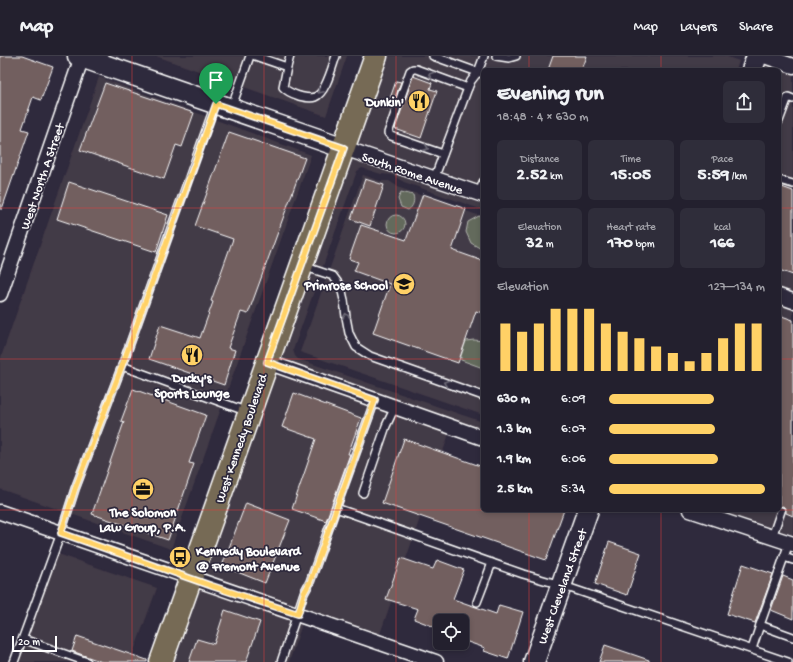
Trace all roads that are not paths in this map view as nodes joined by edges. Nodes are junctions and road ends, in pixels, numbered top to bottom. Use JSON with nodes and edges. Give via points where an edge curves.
{"nodes":[{"id":1,"x":250,"y":56,"type":"edge"},
{"id":2,"x":255,"y":56,"type":"edge"},
{"id":3,"x":290,"y":56,"type":"edge"},
{"id":4,"x":336,"y":56,"type":"edge"},
{"id":5,"x":376,"y":56,"type":"edge"},
{"id":6,"x":433,"y":56,"type":"edge"},
{"id":7,"x":484,"y":56,"type":"edge"},
{"id":8,"x":496,"y":56,"type":"edge"},
{"id":9,"x":516,"y":56,"type":"edge"},
{"id":10,"x":757,"y":56,"type":"edge"},
{"id":11,"x":764,"y":56,"type":"edge"},
{"id":12,"x":80,"y":57,"type":"edge"},
{"id":13,"x":287,"y":66,"type":"junction"},
{"id":14,"x":793,"y":66,"type":"edge"},
{"id":15,"x":481,"y":68,"type":"edge"},
{"id":16,"x":753,"y":68,"type":"edge"},
{"id":17,"x":480,"y":73,"type":"edge"},
{"id":18,"x":468,"y":88,"type":"junction"},
{"id":19,"x":793,"y":99,"type":"edge"},
{"id":20,"x":224,"y":106,"type":"junction"},
{"id":21,"x":781,"y":116,"type":"edge"},
{"id":22,"x":344,"y":148,"type":"junction"},
{"id":23,"x":443,"y":154,"type":"junction"},
{"id":24,"x":434,"y":179,"type":"junction"},
{"id":25,"x":781,"y":181,"type":"edge"},
{"id":26,"x":793,"y":184,"type":"edge"},
{"id":27,"x":481,"y":190,"type":"edge"},
{"id":28,"x":302,"y":266,"type":"junction"},
{"id":29,"x":0,"y":294,"type":"edge"},
{"id":30,"x":781,"y":297,"type":"edge"},
{"id":31,"x":793,"y":301,"type":"edge"},
{"id":32,"x":267,"y":362,"type":"junction"},
{"id":33,"x":122,"y":366,"type":"junction"},
{"id":34,"x":481,"y":395,"type":"edge"},
{"id":35,"x":375,"y":400,"type":"junction"},
{"id":36,"x":395,"y":407,"type":"junction"},
{"id":37,"x":250,"y":412,"type":"junction"},
{"id":38,"x":481,"y":437,"type":"edge"},
{"id":39,"x":363,"y":493,"type":"dead end"},
{"id":40,"x":336,"y":508,"type":"junction"},
{"id":41,"x":0,"y":512,"type":"edge"},
{"id":42,"x":587,"y":512,"type":"edge"},
{"id":43,"x":696,"y":512,"type":"edge"},
{"id":44,"x":780,"y":512,"type":"edge"},
{"id":45,"x":61,"y":533,"type":"junction"},
{"id":46,"x":772,"y":537,"type":"junction"},
{"id":47,"x":791,"y":544,"type":"edge"},
{"id":48,"x":784,"y":557,"type":"junction"},
{"id":49,"x":793,"y":560,"type":"edge"},
{"id":50,"x":492,"y":563,"type":"junction"},
{"id":51,"x":191,"y":578,"type":"junction"},
{"id":52,"x":561,"y":585,"type":"junction"},
{"id":53,"x":477,"y":602,"type":"dead end"},
{"id":54,"x":298,"y":614,"type":"junction"},
{"id":55,"x":760,"y":625,"type":"junction"},
{"id":56,"x":793,"y":637,"type":"edge"},
{"id":57,"x":23,"y":639,"type":"junction"},
{"id":58,"x":752,"y":649,"type":"junction"},
{"id":59,"x":14,"y":662,"type":"edge"},
{"id":60,"x":87,"y":662,"type":"edge"},
{"id":61,"x":161,"y":662,"type":"edge"},
{"id":62,"x":281,"y":662,"type":"edge"},
{"id":63,"x":436,"y":662,"type":"edge"},
{"id":64,"x":534,"y":662,"type":"edge"},
{"id":65,"x":788,"y":662,"type":"edge"}],
"edges":[{"from":1,"to":20,"type":"lane"},
{"from":2,"to":13,"type":"lane"},
{"from":3,"to":13,"type":"lane"},
{"from":4,"to":13,"type":"lane","one_way":true,"via":[[324,88],[312,98],[289,92],[283,87]]},
{"from":5,"to":22,"type":"main road","name":"West Kennedy Boulevard"},
{"from":6,"to":17,"type":"lane"},
{"from":7,"to":15,"type":"lane"},
{"from":8,"to":9,"type":"lane"},
{"from":10,"to":16,"type":"street"},
{"from":11,"to":14,"type":"street"},
{"from":12,"to":20,"type":"street"},
{"from":12,"to":29,"type":"street","name":"West North A Street"},
{"from":17,"to":18,"type":"lane","via":[[471,81]]},
{"from":18,"to":23,"type":"lane"},
{"from":18,"to":23,"type":"lane","one_way":true,"via":[[413,68],[410,70],[388,133]]},
{"from":19,"to":21,"type":"lane","via":[[788,97]]},
{"from":20,"to":22,"type":"street"},
{"from":20,"to":33,"type":"lane"},
{"from":22,"to":24,"type":"street","name":"South Rome Avenue"},
{"from":22,"to":28,"type":"main road","name":"West Kennedy Boulevard"},
{"from":23,"to":24,"type":"lane"},
{"from":24,"to":27,"type":"street","name":"South Rome Avenue"},
{"from":25,"to":26,"type":"lane"},
{"from":28,"to":32,"type":"main road","name":"West Kennedy Boulevard"},
{"from":34,"to":28,"type":"lane","one_way":true,"via":[[370,356],[356,347],[349,333],[341,287],[333,276]]},
{"from":30,"to":31,"type":"street"},
{"from":32,"to":35,"type":"street"},
{"from":32,"to":37,"type":"main road","name":"West Kennedy Boulevard"},
{"from":33,"to":37,"type":"lane"},
{"from":33,"to":45,"type":"lane"},
{"from":35,"to":36,"type":"street"},
{"from":35,"to":40,"type":"lane"},
{"from":36,"to":38,"type":"street"},
{"from":36,"to":39,"type":"lane"},
{"from":37,"to":51,"type":"main road","name":"West Kennedy Boulevard"},
{"from":40,"to":50,"type":"lane"},
{"from":40,"to":54,"type":"lane"},
{"from":41,"to":45,"type":"street"},
{"from":42,"to":52,"type":"street","name":"West Cleveland Street"},
{"from":43,"to":46,"type":"street"},
{"from":44,"to":46,"type":"lane"},
{"from":45,"to":51,"type":"street"},
{"from":45,"to":57,"type":"lane"},
{"from":46,"to":47,"type":"street"},
{"from":47,"to":48,"type":"lane"},
{"from":48,"to":49,"type":"lane"},
{"from":48,"to":55,"type":"lane"},
{"from":50,"to":52,"type":"lane"},
{"from":50,"to":53,"type":"lane"},
{"from":51,"to":54,"type":"street"},
{"from":51,"to":61,"type":"main road","name":"West Kennedy Boulevard"},
{"from":52,"to":58,"type":"lane"},
{"from":52,"to":64,"type":"street","name":"West Cleveland Street"},
{"from":54,"to":62,"type":"lane"},
{"from":54,"to":63,"type":"street"},
{"from":55,"to":56,"type":"lane"},
{"from":55,"to":58,"type":"lane"},
{"from":57,"to":59,"type":"lane"},
{"from":57,"to":60,"type":"lane"},
{"from":58,"to":65,"type":"lane"}]}
